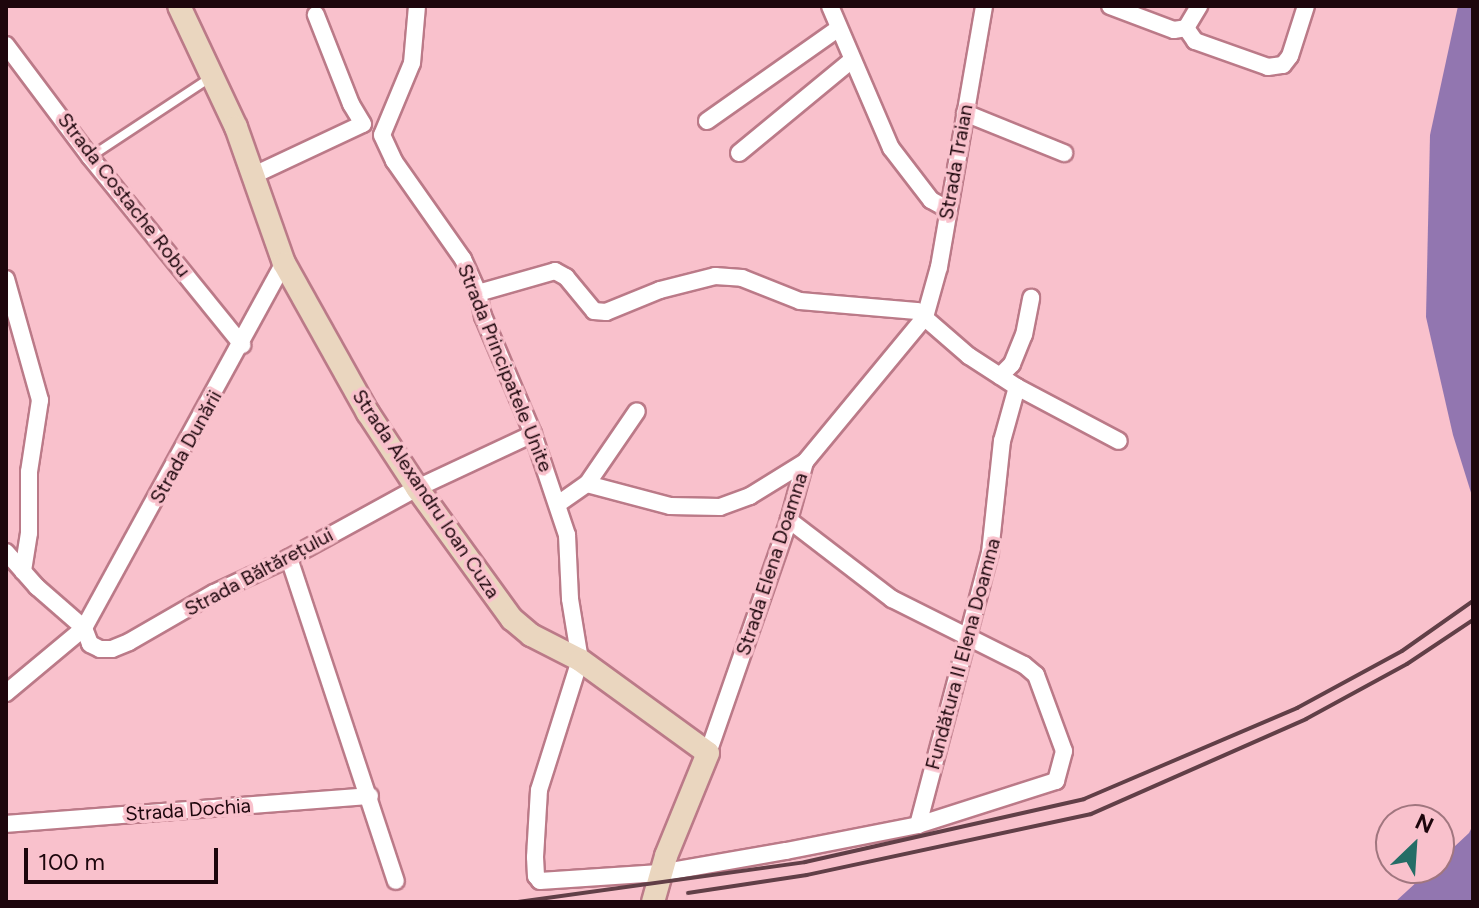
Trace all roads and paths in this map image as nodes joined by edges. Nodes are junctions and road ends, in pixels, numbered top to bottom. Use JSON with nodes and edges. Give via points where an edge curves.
{"nodes":[{"id":1,"x":179,"y":6,"type":"edge"},
{"id":2,"x":417,"y":6,"type":"edge"},
{"id":3,"x":830,"y":6,"type":"edge"},
{"id":4,"x":984,"y":6,"type":"edge"},
{"id":5,"x":1110,"y":6,"type":"edge"},
{"id":6,"x":1199,"y":6,"type":"edge"},
{"id":7,"x":1306,"y":6,"type":"edge"},
{"id":8,"x":316,"y":15,"type":"dead end"},
{"id":9,"x":839,"y":28,"type":"junction"},
{"id":10,"x":1186,"y":28,"type":"junction"},
{"id":11,"x":6,"y":45,"type":"edge"},
{"id":12,"x":852,"y":60,"type":"junction"},
{"id":13,"x":214,"y":75,"type":"junction"},
{"id":14,"x":965,"y":113,"type":"junction"},
{"id":15,"x":707,"y":121,"type":"dead end"},
{"id":16,"x":363,"y":124,"type":"junction"},
{"id":17,"x":382,"y":135,"type":"junction"},
{"id":18,"x":739,"y":153,"type":"dead end"},
{"id":19,"x":1064,"y":153,"type":"dead end"},
{"id":20,"x":90,"y":157,"type":"junction"},
{"id":21,"x":254,"y":175,"type":"junction"},
{"id":22,"x":947,"y":209,"type":"junction"},
{"id":23,"x":284,"y":263,"type":"junction"},
{"id":24,"x":6,"y":279,"type":"edge"},
{"id":25,"x":478,"y":293,"type":"junction"},
{"id":26,"x":1031,"y":298,"type":"dead end"},
{"id":27,"x":925,"y":317,"type":"junction"},
{"id":28,"x":242,"y":345,"type":"junction"},
{"id":29,"x":1000,"y":376,"type":"junction"},
{"id":30,"x":1017,"y":387,"type":"junction"},
{"id":31,"x":637,"y":411,"type":"dead end"},
{"id":32,"x":533,"y":434,"type":"junction"},
{"id":33,"x":1119,"y":441,"type":"dead end"},
{"id":34,"x":805,"y":462,"type":"junction"},
{"id":35,"x":587,"y":484,"type":"junction"},
{"id":36,"x":417,"y":488,"type":"junction"},
{"id":37,"x":558,"y":504,"type":"junction"},
{"id":38,"x":789,"y":520,"type":"junction"},
{"id":39,"x":8,"y":556,"type":"edge"},
{"id":40,"x":289,"y":558,"type":"junction"},
{"id":41,"x":23,"y":572,"type":"junction"},
{"id":42,"x":6,"y":577,"type":"edge"},
{"id":43,"x":84,"y":628,"type":"junction"},
{"id":44,"x":969,"y":638,"type":"junction"},
{"id":45,"x":580,"y":660,"type":"junction"},
{"id":46,"x":6,"y":693,"type":"edge"},
{"id":47,"x":708,"y":753,"type":"junction"},
{"id":48,"x":370,"y":796,"type":"junction"},
{"id":49,"x":6,"y":824,"type":"edge"},
{"id":50,"x":918,"y":825,"type":"junction"},
{"id":51,"x":660,"y":873,"type":"junction"},
{"id":52,"x":396,"y":881,"type":"dead end"},
{"id":53,"x":653,"y":902,"type":"edge"}],
"edges":[{"from":1,"to":13,"type":"street","name":"Strada Alexandru Ioan Cuza"},
{"from":2,"to":17,"type":"street","via":[[416,49]]},
{"from":3,"to":9,"type":"street"},
{"from":4,"to":14,"type":"street","name":"Strada Traian"},
{"from":5,"to":10,"type":"street","via":[[1165,27]]},
{"from":6,"to":10,"type":"street"},
{"from":7,"to":10,"type":"street","via":[[1283,65],[1268,67],[1195,41]]},
{"from":8,"to":16,"type":"street"},
{"from":9,"to":12,"type":"street"},
{"from":9,"to":15,"type":"street"},
{"from":11,"to":20,"type":"street","name":"Strada Costache Robu"},
{"from":12,"to":18,"type":"street"},
{"from":12,"to":22,"type":"street","via":[[891,148],[931,200]]},
{"from":13,"to":20,"type":"lane"},
{"from":13,"to":21,"type":"street","name":"Strada Alexandru Ioan Cuza"},
{"from":14,"to":19,"type":"street"},
{"from":14,"to":22,"type":"street","name":"Strada Traian"},
{"from":16,"to":17,"type":"street"},
{"from":16,"to":21,"type":"street"},
{"from":17,"to":25,"type":"street","name":"Strada Principatele Unite","via":[[394,161],[463,259]]},
{"from":20,"to":28,"type":"street","name":"Strada Costache Robu"},
{"from":21,"to":23,"type":"street","name":"Strada Alexandru Ioan Cuza"},
{"from":22,"to":27,"type":"street","name":"Strada Traian"},
{"from":23,"to":28,"type":"street","name":"Strada Dunării"},
{"from":23,"to":36,"type":"street","name":"Strada Alexandru Ioan Cuza","via":[[368,413]]},
{"from":24,"to":41,"type":"street","via":[[40,400]]},
{"from":25,"to":27,"type":"street","via":[[555,271],[594,311],[606,312],[715,276],[742,278],[800,301],[909,310]]},
{"from":25,"to":32,"type":"street","name":"Strada Principatele Unite"},
{"from":26,"to":29,"type":"street","via":[[1024,335],[1012,364]]},
{"from":27,"to":29,"type":"street"},
{"from":27,"to":34,"type":"street","name":"Strada Elena Doamna"},
{"from":28,"to":43,"type":"street","name":"Strada Dunării"},
{"from":29,"to":30,"type":"street"},
{"from":30,"to":33,"type":"street"},
{"from":30,"to":44,"type":"street","name":"Fundătura II Elena Doamna","via":[[1002,441],[995,530]]},
{"from":31,"to":35,"type":"street"},
{"from":32,"to":36,"type":"street","name":"Strada Băltărețului"},
{"from":32,"to":37,"type":"street","name":"Strada Principatele Unite"},
{"from":34,"to":35,"type":"street","via":[[750,496],[720,507],[670,506]]},
{"from":34,"to":38,"type":"street","name":"Strada Elena Doamna"},
{"from":35,"to":37,"type":"street"},
{"from":36,"to":40,"type":"street","name":"Strada Băltărețului"},
{"from":36,"to":45,"type":"street","name":"Strada Alexandru Ioan Cuza","via":[[512,619]]},
{"from":37,"to":45,"type":"street","name":"Strada Principatele Unite","via":[[567,535]]},
{"from":38,"to":44,"type":"street","via":[[884,593]]},
{"from":38,"to":47,"type":"street","name":"Strada Elena Doamna"},
{"from":39,"to":41,"type":"street"},
{"from":39,"to":42,"type":"street"},
{"from":40,"to":43,"type":"street","name":"Strada Băltărețului","via":[[112,649],[90,644]]},
{"from":40,"to":48,"type":"street"},
{"from":41,"to":43,"type":"street"},
{"from":43,"to":46,"type":"street"},
{"from":44,"to":50,"type":"street","name":"Fundătura II Elena Doamna"},
{"from":44,"to":50,"type":"street","via":[[1036,675],[1064,764],[1056,781],[1042,787]]},
{"from":45,"to":47,"type":"street","name":"Strada Alexandru Ioan Cuza"},
{"from":45,"to":51,"type":"street","via":[[539,790],[536,876],[547,883]]},
{"from":47,"to":51,"type":"street"},
{"from":48,"to":49,"type":"street","name":"Strada Dochia"},
{"from":48,"to":52,"type":"street"},
{"from":50,"to":51,"type":"street"},
{"from":51,"to":53,"type":"street"}]}
